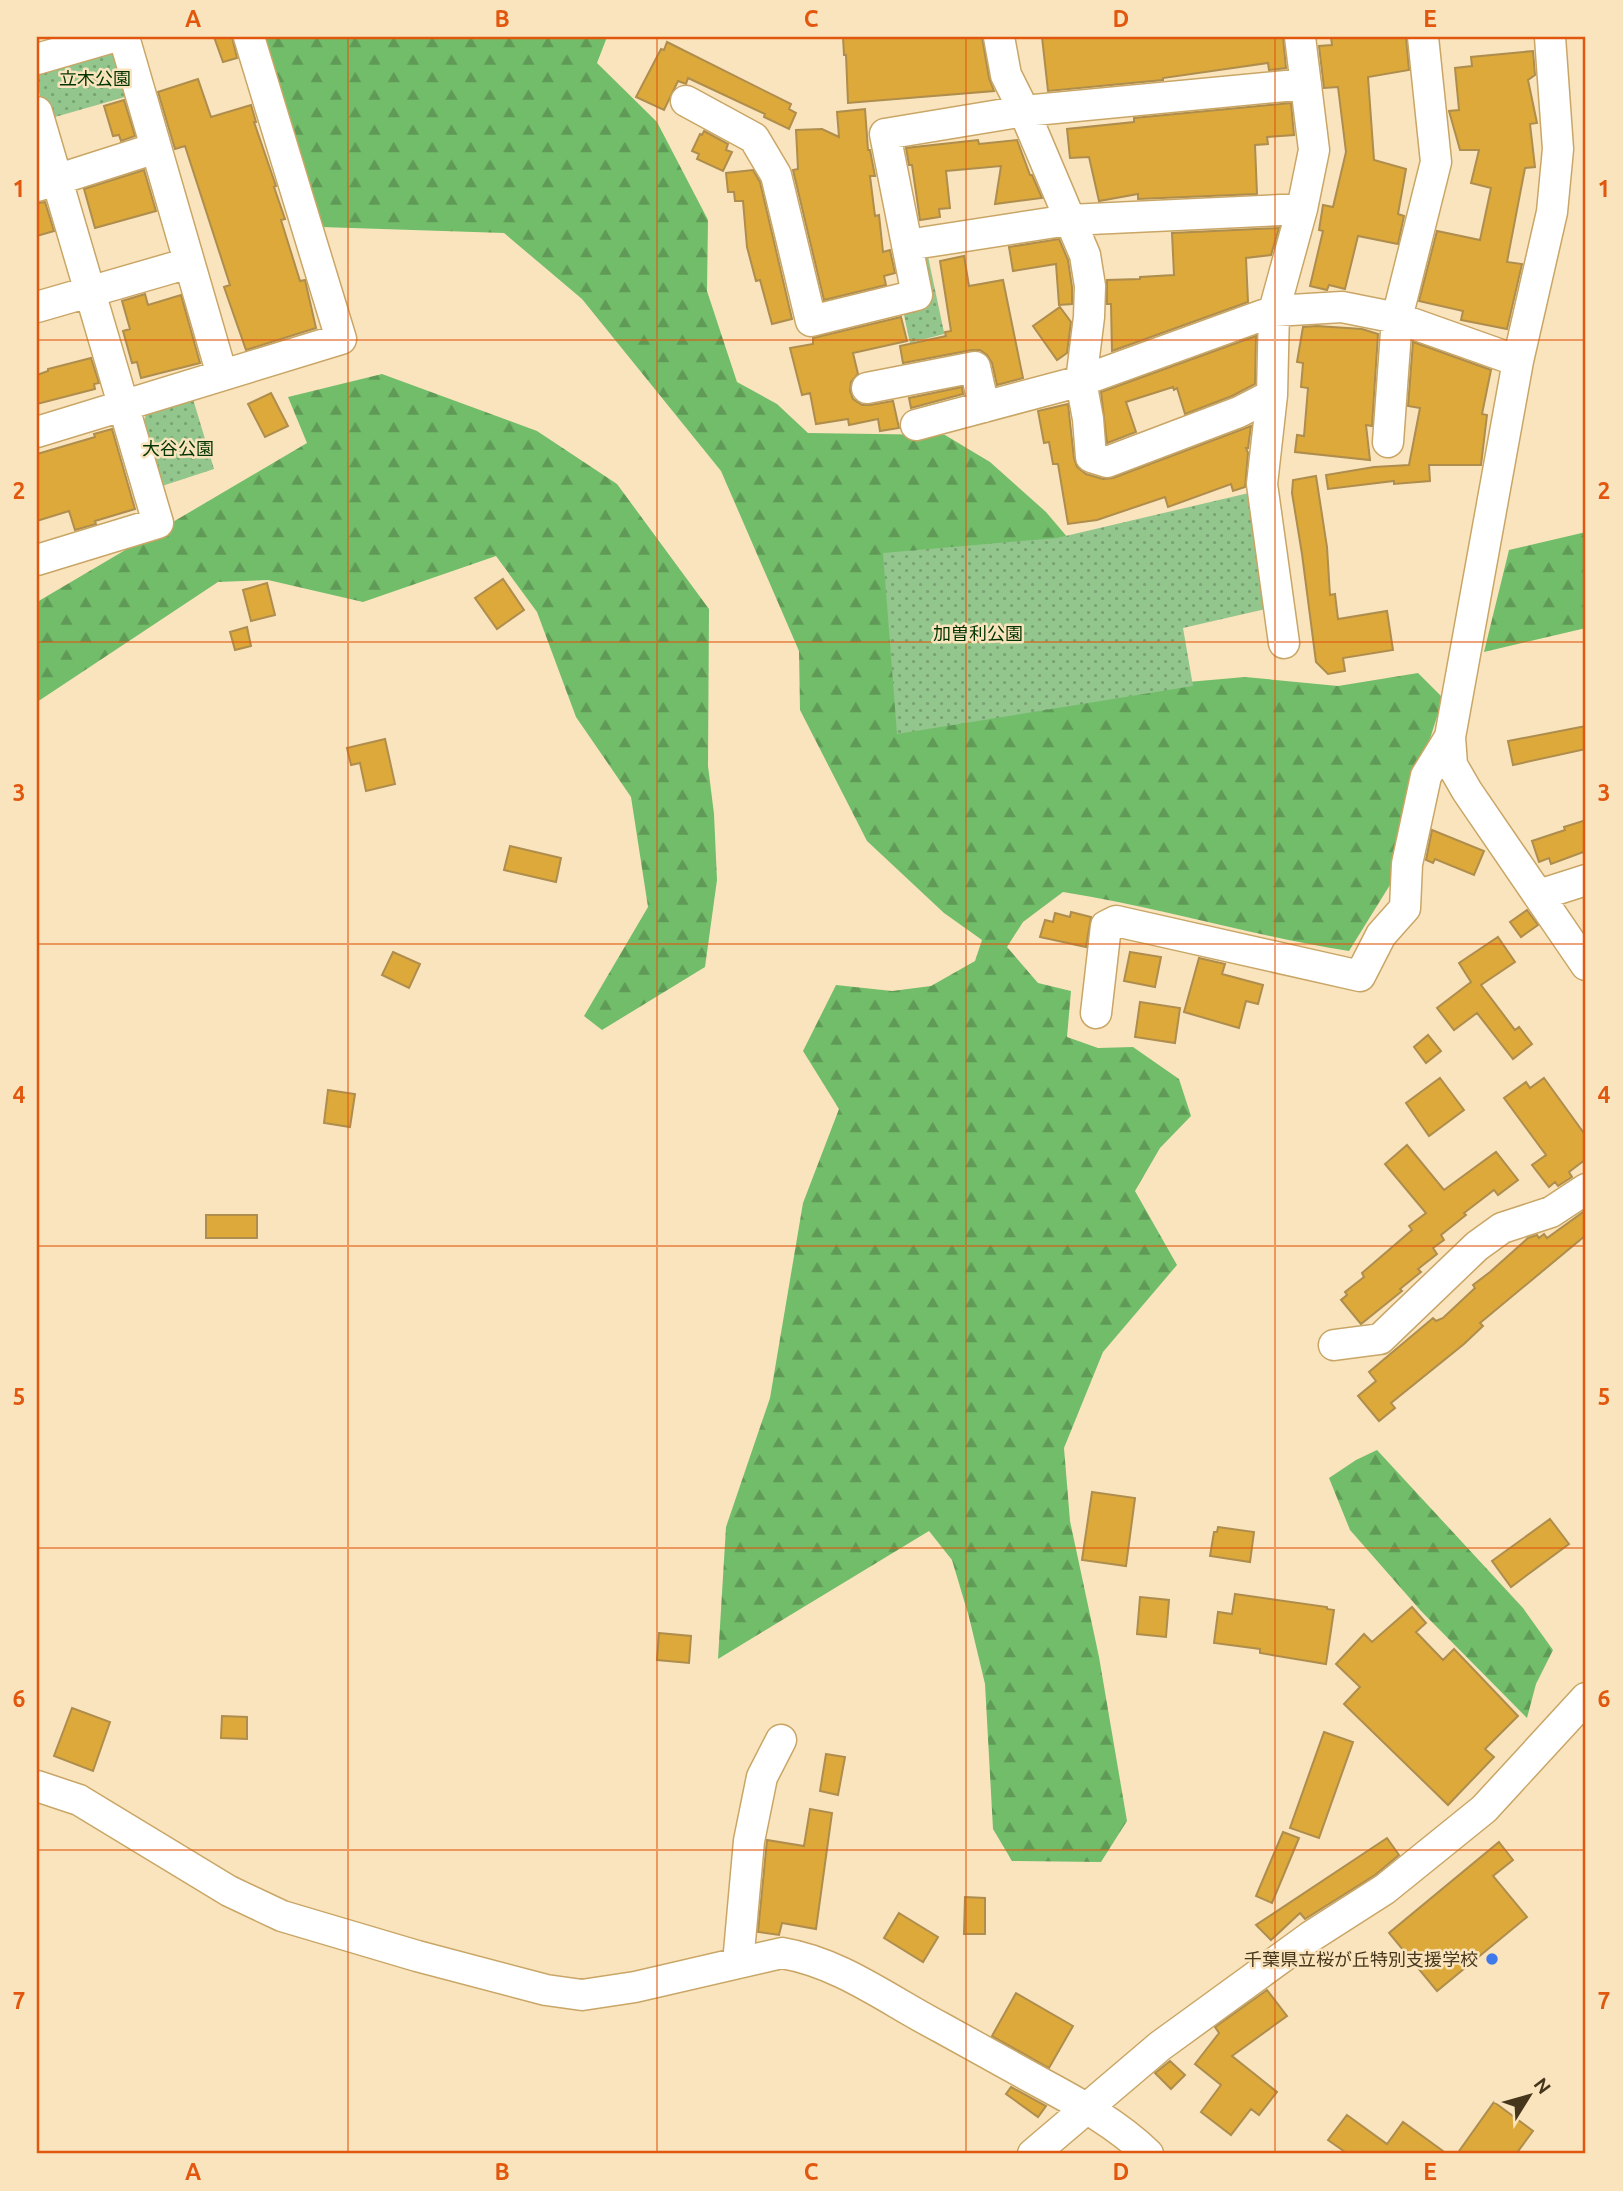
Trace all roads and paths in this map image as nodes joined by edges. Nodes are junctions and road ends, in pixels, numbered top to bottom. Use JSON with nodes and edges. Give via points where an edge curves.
{"nodes":[{"id":1,"x":113,"y":37,"type":"edge"},
{"id":2,"x":124,"y":37,"type":"edge"},
{"id":3,"x":249,"y":37,"type":"edge"},
{"id":4,"x":999,"y":37,"type":"edge"},
{"id":5,"x":1300,"y":37,"type":"edge"},
{"id":6,"x":1423,"y":37,"type":"edge"},
{"id":7,"x":1550,"y":37,"type":"edge"},
{"id":8,"x":37,"y":59,"type":"edge"},
{"id":9,"x":1306,"y":84,"type":"junction"},
{"id":10,"x":686,"y":101,"type":"dead end"},
{"id":11,"x":1024,"y":111,"type":"junction"},
{"id":12,"x":37,"y":112,"type":"edge"},
{"id":13,"x":156,"y":148,"type":"junction"},
{"id":14,"x":47,"y":183,"type":"edge"},
{"id":15,"x":1302,"y":209,"type":"junction"},
{"id":16,"x":1069,"y":220,"type":"junction"},
{"id":17,"x":907,"y":245,"type":"junction"},
{"id":18,"x":189,"y":263,"type":"junction"},
{"id":19,"x":90,"y":292,"type":"junction"},
{"id":20,"x":37,"y":307,"type":"edge"},
{"id":21,"x":1274,"y":311,"type":"junction"},
{"id":22,"x":1397,"y":318,"type":"junction"},
{"id":23,"x":1518,"y":361,"type":"junction"},
{"id":24,"x":222,"y":375,"type":"junction"},
{"id":25,"x":1081,"y":380,"type":"junction"},
{"id":26,"x":867,"y":388,"type":"dead end"},
{"id":27,"x":1272,"y":396,"type":"junction"},
{"id":28,"x":123,"y":406,"type":"junction"},
{"id":29,"x":984,"y":407,"type":"junction"},
{"id":30,"x":916,"y":425,"type":"dead end"},
{"id":31,"x":37,"y":432,"type":"edge"},
{"id":32,"x":1388,"y":442,"type":"dead end"},
{"id":33,"x":37,"y":560,"type":"edge"},
{"id":34,"x":1284,"y":643,"type":"dead end"},
{"id":35,"x":1450,"y":737,"type":"junction"},
{"id":36,"x":1586,"y":880,"type":"edge"},
{"id":37,"x":1539,"y":895,"type":"junction"},
{"id":38,"x":1586,"y":965,"type":"edge"},
{"id":39,"x":1096,"y":1013,"type":"dead end"},
{"id":40,"x":1586,"y":1189,"type":"edge"},
{"id":41,"x":1334,"y":1345,"type":"dead end"},
{"id":42,"x":1586,"y":1698,"type":"edge"},
{"id":43,"x":782,"y":1740,"type":"dead end"},
{"id":44,"x":37,"y":1786,"type":"edge"},
{"id":45,"x":738,"y":1963,"type":"junction"},
{"id":46,"x":1087,"y":2108,"type":"junction"},
{"id":47,"x":1033,"y":2154,"type":"edge"},
{"id":48,"x":1148,"y":2154,"type":"edge"}],
"edges":[{"from":1,"to":8,"type":"street"},
{"from":2,"to":13,"type":"street"},
{"from":3,"to":24,"type":"street","via":[[341,340]]},
{"from":4,"to":11,"type":"street","via":[[1006,75]]},
{"from":5,"to":9,"type":"street"},
{"from":6,"to":22,"type":"street","via":[[1436,162]]},
{"from":7,"to":23,"type":"street","via":[[1557,162],[1552,212]]},
{"from":9,"to":11,"type":"street"},
{"from":9,"to":15,"type":"street","via":[[1314,150]]},
{"from":10,"to":17,"type":"street","via":[[754,138],[776,176],[811,321],[917,295]]},
{"from":11,"to":16,"type":"street"},
{"from":11,"to":17,"type":"street","via":[[885,134]]},
{"from":12,"to":14,"type":"street"},
{"from":13,"to":14,"type":"street"},
{"from":13,"to":18,"type":"street"},
{"from":14,"to":19,"type":"street"},
{"from":15,"to":16,"type":"street"},
{"from":15,"to":21,"type":"street"},
{"from":16,"to":17,"type":"street"},
{"from":16,"to":25,"type":"street","via":[[1085,255],[1090,286]]},
{"from":18,"to":19,"type":"street"},
{"from":18,"to":24,"type":"street"},
{"from":19,"to":20,"type":"street"},
{"from":19,"to":28,"type":"street"},
{"from":21,"to":22,"type":"street","via":[[1342,307]]},
{"from":21,"to":25,"type":"street"},
{"from":21,"to":27,"type":"street"},
{"from":22,"to":23,"type":"street"},
{"from":22,"to":32,"type":"street"},
{"from":23,"to":35,"type":"street"},
{"from":24,"to":28,"type":"street"},
{"from":25,"to":27,"type":"street","via":[[1091,457],[1107,462]]},
{"from":25,"to":29,"type":"street"},
{"from":26,"to":29,"type":"street","via":[[975,367]]},
{"from":27,"to":34,"type":"street","via":[[1262,484]]},
{"from":28,"to":31,"type":"street"},
{"from":28,"to":33,"type":"street","via":[[158,523]]},
{"from":29,"to":30,"type":"street"},
{"from":35,"to":37,"type":"street","via":[[1452,765]]},
{"from":35,"to":39,"type":"street","via":[[1426,776],[1407,864],[1405,908],[1381,935],[1360,976],[1116,921],[1106,926]]},
{"from":36,"to":37,"type":"street"},
{"from":37,"to":38,"type":"street"},
{"from":40,"to":41,"type":"street","via":[[1551,1212],[1502,1228],[1477,1246],[1380,1339]]},
{"from":42,"to":46,"type":"street","via":[[1484,1809],[1385,1889],[1310,1937],[1160,2046]]},
{"from":43,"to":45,"type":"street","via":[[762,1777],[749,1841]]},
{"from":44,"to":45,"type":"street","via":[[79,1800],[229,1891],[282,1916],[546,1990],[582,1995]]},
{"from":45,"to":46,"type":"street","via":[[782,1953],[804,1957],[869,1985]]},
{"from":46,"to":47,"type":"street"},
{"from":46,"to":48,"type":"street"}]}
